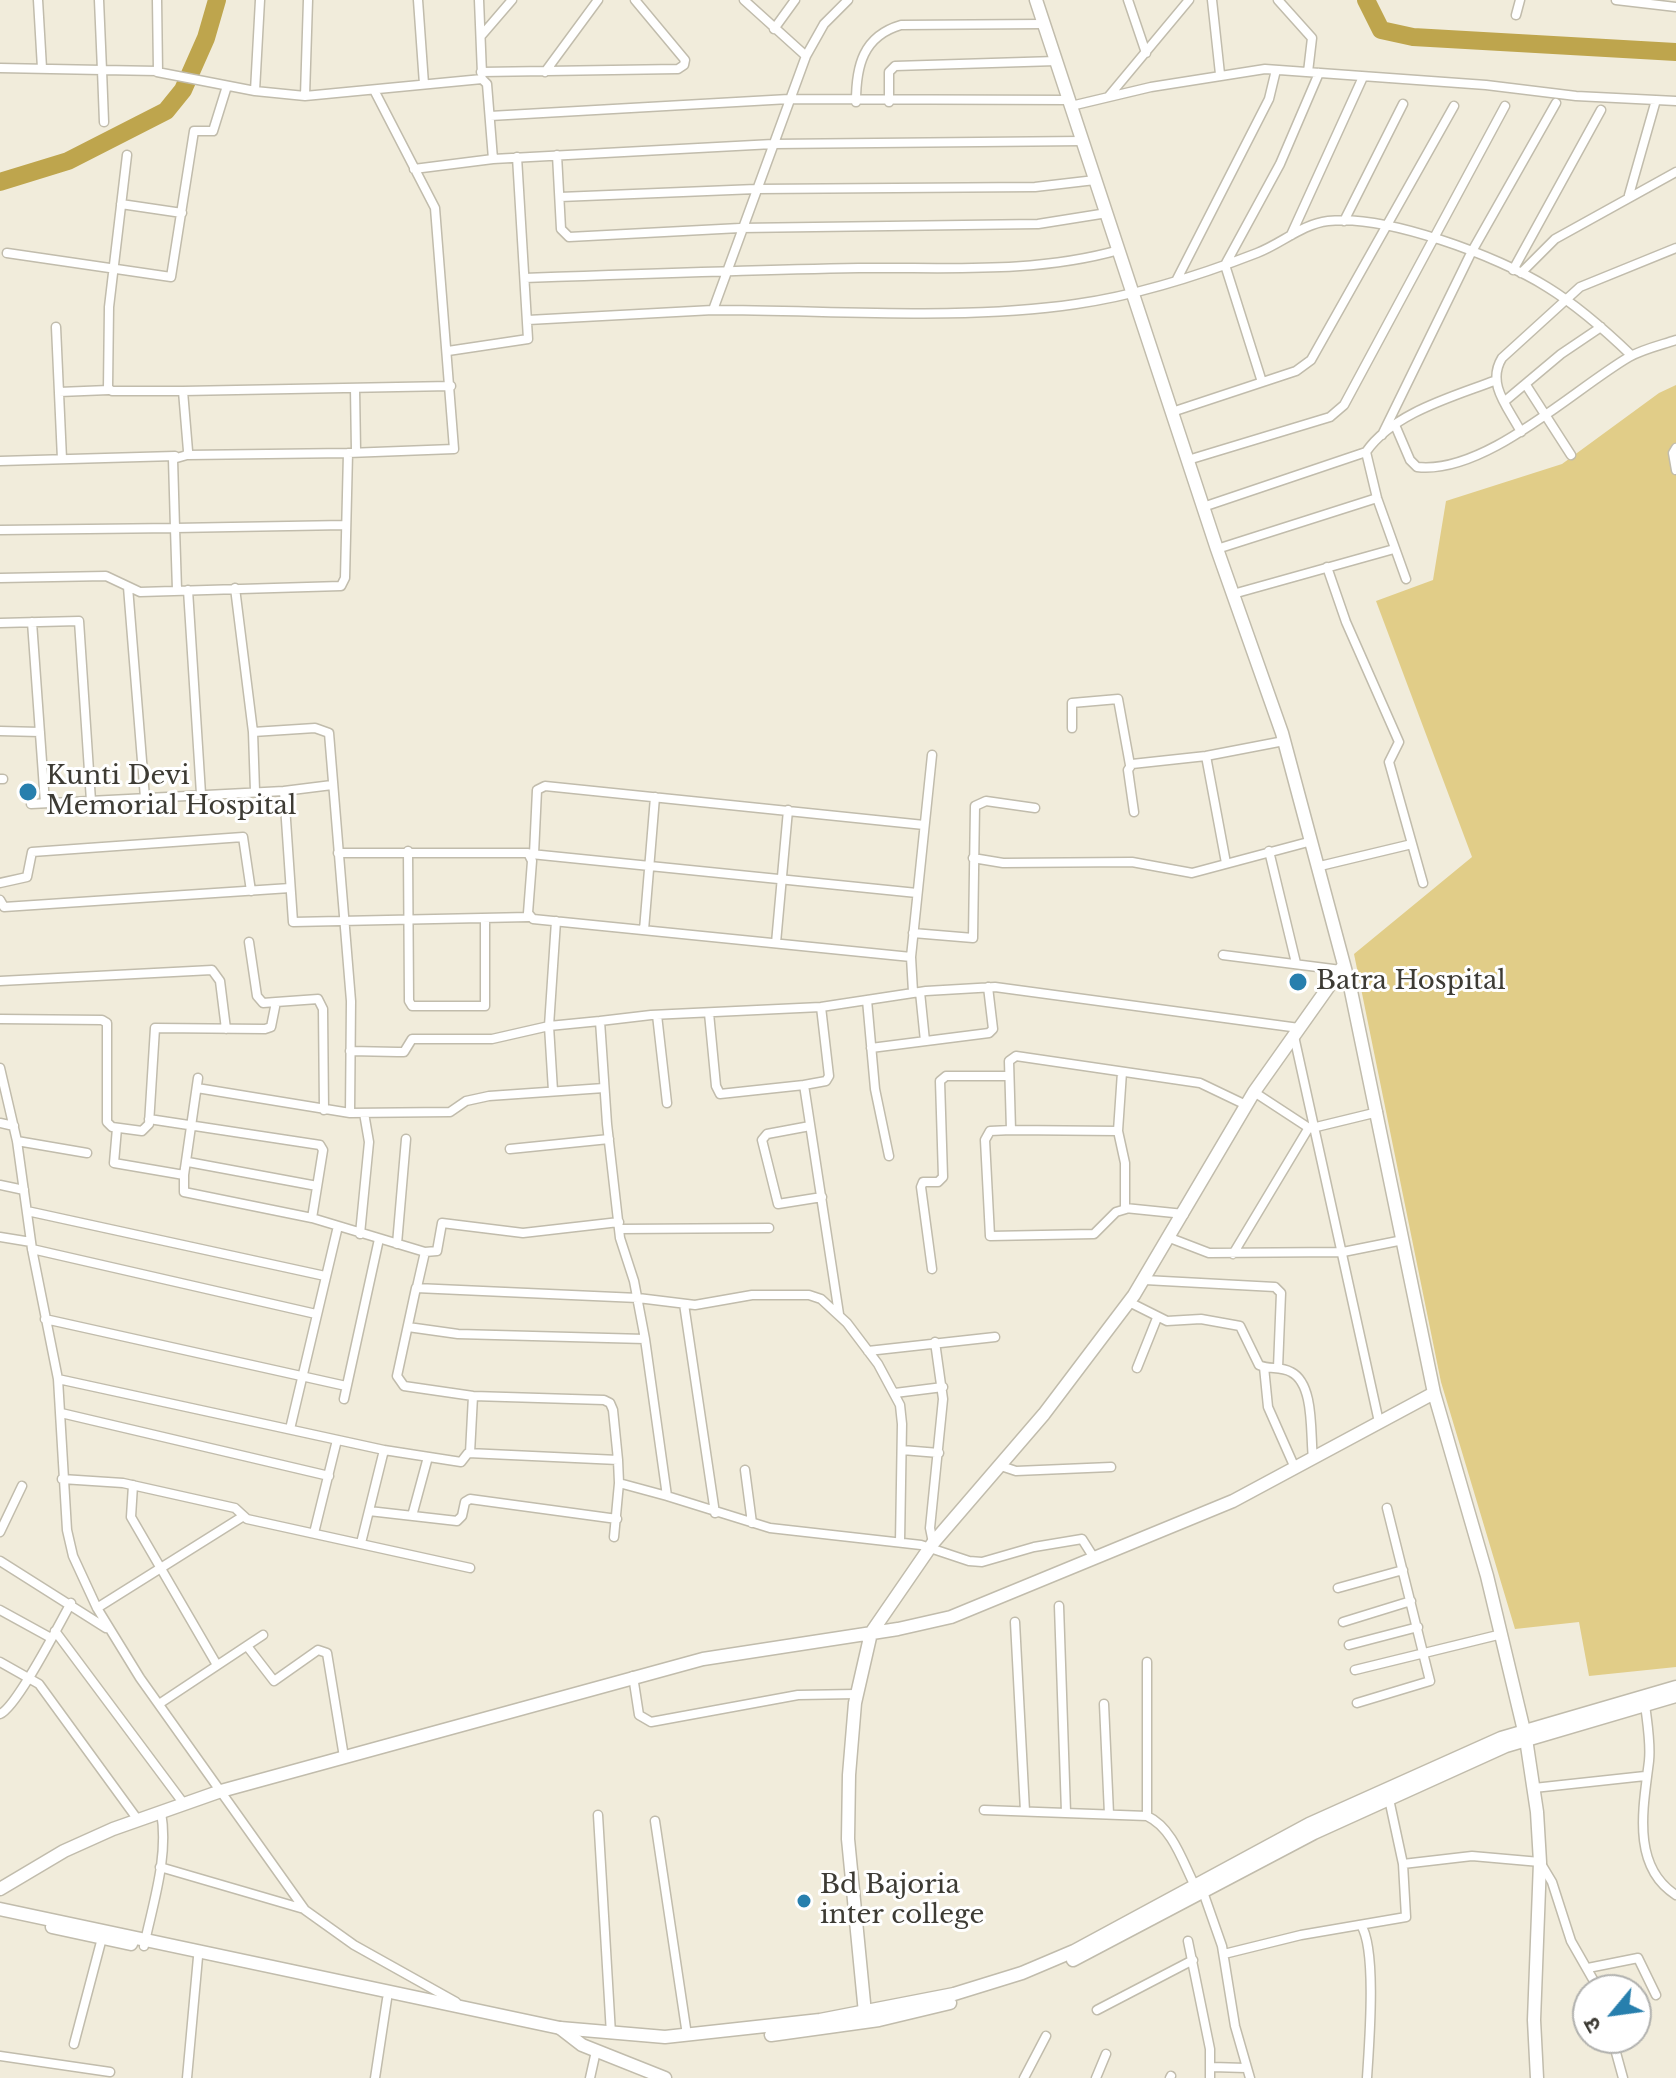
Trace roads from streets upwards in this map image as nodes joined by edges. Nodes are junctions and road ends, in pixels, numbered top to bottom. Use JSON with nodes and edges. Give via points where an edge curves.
{"nodes":[{"id":1,"x":38,"y":0,"type":"edge"},
{"id":2,"x":99,"y":0,"type":"edge"},
{"id":3,"x":157,"y":0,"type":"edge"},
{"id":4,"x":260,"y":0,"type":"edge"},
{"id":5,"x":308,"y":0,"type":"edge"},
{"id":6,"x":418,"y":0,"type":"edge"},
{"id":7,"x":479,"y":0,"type":"edge"},
{"id":8,"x":512,"y":0,"type":"edge"},
{"id":9,"x":598,"y":0,"type":"edge"},
{"id":10,"x":635,"y":0,"type":"edge"},
{"id":11,"x":795,"y":0,"type":"edge"},
{"id":12,"x":848,"y":0,"type":"edge"},
{"id":13,"x":1036,"y":0,"type":"edge"},
{"id":14,"x":1128,"y":0,"type":"edge"},
{"id":15,"x":1189,"y":0,"type":"edge"},
{"id":16,"x":1212,"y":0,"type":"edge"},
{"id":17,"x":1278,"y":0,"type":"edge"},
{"id":18,"x":1520,"y":0,"type":"edge"},
{"id":19,"x":1616,"y":0,"type":"edge"},
{"id":20,"x":747,"y":1,"type":"edge"},
{"id":21,"x":1676,"y":7,"type":"edge"},
{"id":22,"x":1516,"y":15,"type":"dead end"},
{"id":23,"x":1044,"y":24,"type":"junction"},
{"id":24,"x":774,"y":29,"type":"junction"},
{"id":25,"x":480,"y":37,"type":"junction"},
{"id":26,"x":1146,"y":53,"type":"junction"},
{"id":27,"x":806,"y":56,"type":"junction"},
{"id":28,"x":1056,"y":61,"type":"junction"},
{"id":29,"x":0,"y":68,"type":"edge"},
{"id":30,"x":42,"y":68,"type":"junction"},
{"id":31,"x":102,"y":70,"type":"junction"},
{"id":32,"x":1276,"y":70,"type":"junction"},
{"id":33,"x":157,"y":72,"type":"junction"},
{"id":34,"x":545,"y":72,"type":"junction"},
{"id":35,"x":1308,"y":72,"type":"junction"},
{"id":36,"x":1319,"y":73,"type":"junction"},
{"id":37,"x":1220,"y":74,"type":"junction"},
{"id":38,"x":482,"y":76,"type":"junction"},
{"id":39,"x":1363,"y":77,"type":"junction"},
{"id":40,"x":424,"y":84,"type":"junction"},
{"id":41,"x":227,"y":86,"type":"junction"},
{"id":42,"x":374,"y":90,"type":"junction"},
{"id":43,"x":255,"y":91,"type":"junction"},
{"id":44,"x":305,"y":96,"type":"junction"},
{"id":45,"x":1108,"y":97,"type":"junction"},
{"id":46,"x":789,"y":99,"type":"junction"},
{"id":47,"x":1656,"y":100,"type":"junction"},
{"id":48,"x":1676,"y":101,"type":"edge"},
{"id":49,"x":856,"y":102,"type":"junction"},
{"id":50,"x":889,"y":102,"type":"junction"},
{"id":51,"x":1070,"y":103,"type":"junction"},
{"id":52,"x":1556,"y":103,"type":"dead end"},
{"id":53,"x":1403,"y":104,"type":"dead end"},
{"id":54,"x":1454,"y":106,"type":"dead end"},
{"id":55,"x":1505,"y":106,"type":"dead end"},
{"id":56,"x":1601,"y":110,"type":"dead end"},
{"id":57,"x":490,"y":116,"type":"junction"},
{"id":58,"x":104,"y":122,"type":"dead end"},
{"id":59,"x":1083,"y":141,"type":"junction"},
{"id":60,"x":773,"y":144,"type":"junction"},
{"id":61,"x":127,"y":155,"type":"dead end"},
{"id":62,"x":557,"y":155,"type":"junction"},
{"id":63,"x":517,"y":157,"type":"junction"},
{"id":64,"x":493,"y":159,"type":"junction"},
{"id":65,"x":414,"y":169,"type":"junction"},
{"id":66,"x":1676,"y":172,"type":"edge"},
{"id":67,"x":1095,"y":180,"type":"junction"},
{"id":68,"x":756,"y":189,"type":"junction"},
{"id":69,"x":1629,"y":195,"type":"junction"},
{"id":70,"x":560,"y":197,"type":"junction"},
{"id":71,"x":121,"y":204,"type":"junction"},
{"id":72,"x":182,"y":213,"type":"junction"},
{"id":73,"x":1107,"y":213,"type":"junction"},
{"id":74,"x":1344,"y":221,"type":"junction"},
{"id":75,"x":1386,"y":226,"type":"junction"},
{"id":76,"x":740,"y":228,"type":"junction"},
{"id":77,"x":1290,"y":235,"type":"junction"},
{"id":78,"x":1434,"y":237,"type":"junction"},
{"id":79,"x":1676,"y":248,"type":"edge"},
{"id":80,"x":1119,"y":250,"type":"junction"},
{"id":81,"x":7,"y":253,"type":"dead end"},
{"id":82,"x":1471,"y":253,"type":"junction"},
{"id":83,"x":1225,"y":265,"type":"junction"},
{"id":84,"x":113,"y":267,"type":"junction"},
{"id":85,"x":726,"y":270,"type":"junction"},
{"id":86,"x":1517,"y":272,"type":"junction"},
{"id":87,"x":525,"y":278,"type":"junction"},
{"id":88,"x":1175,"y":282,"type":"junction"},
{"id":89,"x":1133,"y":294,"type":"junction"},
{"id":90,"x":1564,"y":299,"type":"junction"},
{"id":91,"x":713,"y":310,"type":"junction"},
{"id":92,"x":528,"y":320,"type":"junction"},
{"id":93,"x":56,"y":327,"type":"dead end"},
{"id":94,"x":1601,"y":327,"type":"junction"},
{"id":95,"x":1676,"y":340,"type":"edge"},
{"id":96,"x":448,"y":351,"type":"junction"},
{"id":97,"x":1631,"y":355,"type":"junction"},
{"id":98,"x":1494,"y":381,"type":"junction"},
{"id":99,"x":1262,"y":382,"type":"junction"},
{"id":100,"x":1526,"y":385,"type":"junction"},
{"id":101,"x":451,"y":386,"type":"junction"},
{"id":102,"x":355,"y":388,"type":"junction"},
{"id":103,"x":109,"y":390,"type":"junction"},
{"id":104,"x":183,"y":391,"type":"junction"},
{"id":105,"x":59,"y":392,"type":"junction"},
{"id":106,"x":1505,"y":401,"type":"junction"},
{"id":107,"x":1172,"y":412,"type":"junction"},
{"id":108,"x":1545,"y":416,"type":"junction"},
{"id":109,"x":1395,"y":425,"type":"junction"},
{"id":110,"x":1521,"y":432,"type":"junction"},
{"id":111,"x":1382,"y":435,"type":"junction"},
{"id":112,"x":1676,"y":448,"type":"edge"},
{"id":113,"x":352,"y":452,"type":"junction"},
{"id":114,"x":1366,"y":452,"type":"junction"},
{"id":115,"x":187,"y":455,"type":"junction"},
{"id":116,"x":1571,"y":455,"type":"dead end"},
{"id":117,"x":176,"y":456,"type":"junction"},
{"id":118,"x":62,"y":459,"type":"junction"},
{"id":119,"x":1188,"y":460,"type":"junction"},
{"id":120,"x":0,"y":461,"type":"edge"},
{"id":121,"x":1676,"y":470,"type":"edge"},
{"id":122,"x":1377,"y":498,"type":"junction"},
{"id":123,"x":1203,"y":507,"type":"junction"},
{"id":124,"x":345,"y":525,"type":"junction"},
{"id":125,"x":175,"y":528,"type":"junction"},
{"id":126,"x":0,"y":530,"type":"edge"},
{"id":127,"x":1217,"y":549,"type":"junction"},
{"id":128,"x":1394,"y":549,"type":"junction"},
{"id":129,"x":1327,"y":567,"type":"junction"},
{"id":130,"x":0,"y":578,"type":"edge"},
{"id":131,"x":1406,"y":579,"type":"dead end"},
{"id":132,"x":128,"y":587,"type":"junction"},
{"id":133,"x":235,"y":588,"type":"junction"},
{"id":134,"x":177,"y":590,"type":"junction"},
{"id":135,"x":188,"y":590,"type":"junction"},
{"id":136,"x":1233,"y":594,"type":"junction"},
{"id":137,"x":32,"y":622,"type":"junction"},
{"id":138,"x":0,"y":623,"type":"edge"},
{"id":139,"x":1072,"y":728,"type":"dead end"},
{"id":140,"x":0,"y":731,"type":"edge"},
{"id":141,"x":40,"y":732,"type":"junction"},
{"id":142,"x":253,"y":732,"type":"junction"},
{"id":143,"x":1284,"y":741,"type":"junction"},
{"id":144,"x":932,"y":755,"type":"dead end"},
{"id":145,"x":1206,"y":756,"type":"junction"},
{"id":146,"x":1130,"y":765,"type":"junction"},
{"id":147,"x":332,"y":785,"type":"junction"},
{"id":148,"x":255,"y":791,"type":"junction"},
{"id":149,"x":284,"y":791,"type":"junction"},
{"id":150,"x":201,"y":794,"type":"junction"},
{"id":151,"x":655,"y":797,"type":"junction"},
{"id":152,"x":145,"y":798,"type":"junction"},
{"id":153,"x":91,"y":801,"type":"junction"},
{"id":154,"x":45,"y":803,"type":"junction"},
{"id":155,"x":31,"y":804,"type":"dead end"},
{"id":156,"x":1035,"y":808,"type":"dead end"},
{"id":157,"x":788,"y":810,"type":"junction"},
{"id":158,"x":1134,"y":812,"type":"dead end"},
{"id":159,"x":924,"y":825,"type":"junction"},
{"id":160,"x":1313,"y":841,"type":"junction"},
{"id":161,"x":1412,"y":844,"type":"junction"},
{"id":162,"x":408,"y":851,"type":"junction"},
{"id":163,"x":1269,"y":851,"type":"junction"},
{"id":164,"x":338,"y":853,"type":"junction"},
{"id":165,"x":532,"y":854,"type":"junction"},
{"id":166,"x":973,"y":858,"type":"junction"},
{"id":167,"x":1226,"y":863,"type":"junction"},
{"id":168,"x":649,"y":865,"type":"junction"},
{"id":169,"x":1320,"y":866,"type":"junction"},
{"id":170,"x":782,"y":878,"type":"junction"},
{"id":171,"x":0,"y":883,"type":"edge"},
{"id":172,"x":1423,"y":883,"type":"dead end"},
{"id":173,"x":290,"y":888,"type":"junction"},
{"id":174,"x":251,"y":891,"type":"junction"},
{"id":175,"x":917,"y":893,"type":"junction"},
{"id":176,"x":0,"y":900,"type":"edge"},
{"id":177,"x":529,"y":917,"type":"junction"},
{"id":178,"x":485,"y":918,"type":"junction"},
{"id":179,"x":409,"y":919,"type":"junction"},
{"id":180,"x":344,"y":920,"type":"junction"},
{"id":181,"x":556,"y":921,"type":"junction"},
{"id":182,"x":644,"y":930,"type":"junction"},
{"id":183,"x":913,"y":933,"type":"junction"},
{"id":184,"x":249,"y":942,"type":"dead end"},
{"id":185,"x":776,"y":943,"type":"junction"},
{"id":186,"x":1223,"y":955,"type":"dead end"},
{"id":187,"x":911,"y":957,"type":"junction"},
{"id":188,"x":1296,"y":963,"type":"junction"},
{"id":189,"x":1343,"y":968,"type":"junction"},
{"id":190,"x":0,"y":981,"type":"edge"},
{"id":191,"x":988,"y":987,"type":"junction"},
{"id":192,"x":916,"y":992,"type":"junction"},
{"id":193,"x":867,"y":1000,"type":"junction"},
{"id":194,"x":276,"y":1002,"type":"junction"},
{"id":195,"x":821,"y":1007,"type":"junction"},
{"id":196,"x":709,"y":1013,"type":"junction"},
{"id":197,"x":657,"y":1015,"type":"junction"},
{"id":198,"x":0,"y":1019,"type":"edge"},
{"id":199,"x":600,"y":1021,"type":"junction"},
{"id":200,"x":549,"y":1026,"type":"junction"},
{"id":201,"x":226,"y":1029,"type":"junction"},
{"id":202,"x":1296,"y":1032,"type":"junction"},
{"id":203,"x":925,"y":1041,"type":"junction"},
{"id":204,"x":871,"y":1048,"type":"junction"},
{"id":205,"x":350,"y":1051,"type":"junction"},
{"id":206,"x":0,"y":1068,"type":"edge"},
{"id":207,"x":1122,"y":1072,"type":"junction"},
{"id":208,"x":1008,"y":1076,"type":"junction"},
{"id":209,"x":198,"y":1078,"type":"dead end"},
{"id":210,"x":804,"y":1085,"type":"junction"},
{"id":211,"x":197,"y":1088,"type":"junction"},
{"id":212,"x":604,"y":1088,"type":"junction"},
{"id":213,"x":553,"y":1091,"type":"junction"},
{"id":214,"x":1254,"y":1092,"type":"junction"},
{"id":215,"x":667,"y":1103,"type":"dead end"},
{"id":216,"x":1246,"y":1105,"type":"junction"},
{"id":217,"x":324,"y":1110,"type":"junction"},
{"id":218,"x":1378,"y":1112,"type":"junction"},
{"id":219,"x":350,"y":1113,"type":"junction"},
{"id":220,"x":364,"y":1113,"type":"junction"},
{"id":221,"x":149,"y":1119,"type":"junction"},
{"id":222,"x":0,"y":1123,"type":"edge"},
{"id":223,"x":192,"y":1125,"type":"junction"},
{"id":224,"x":14,"y":1126,"type":"junction"},
{"id":225,"x":810,"y":1126,"type":"junction"},
{"id":226,"x":1312,"y":1127,"type":"junction"},
{"id":227,"x":117,"y":1128,"type":"junction"},
{"id":228,"x":1011,"y":1130,"type":"junction"},
{"id":229,"x":1118,"y":1131,"type":"junction"},
{"id":230,"x":406,"y":1139,"type":"dead end"},
{"id":231,"x":609,"y":1139,"type":"junction"},
{"id":232,"x":17,"y":1141,"type":"junction"},
{"id":233,"x":510,"y":1149,"type":"dead end"},
{"id":234,"x":87,"y":1153,"type":"dead end"},
{"id":235,"x":889,"y":1156,"type":"dead end"},
{"id":236,"x":188,"y":1162,"type":"junction"},
{"id":237,"x":184,"y":1175,"type":"junction"},
{"id":238,"x":0,"y":1185,"type":"edge"},
{"id":239,"x":317,"y":1186,"type":"junction"},
{"id":240,"x":24,"y":1190,"type":"junction"},
{"id":241,"x":822,"y":1197,"type":"junction"},
{"id":242,"x":1126,"y":1209,"type":"junction"},
{"id":243,"x":27,"y":1211,"type":"junction"},
{"id":244,"x":1184,"y":1214,"type":"junction"},
{"id":245,"x":312,"y":1218,"type":"junction"},
{"id":246,"x":338,"y":1226,"type":"junction"},
{"id":247,"x":619,"y":1226,"type":"junction"},
{"id":248,"x":769,"y":1228,"type":"dead end"},
{"id":249,"x":360,"y":1234,"type":"junction"},
{"id":250,"x":0,"y":1237,"type":"edge"},
{"id":251,"x":1170,"y":1238,"type":"junction"},
{"id":252,"x":379,"y":1239,"type":"junction"},
{"id":253,"x":1403,"y":1240,"type":"junction"},
{"id":254,"x":397,"y":1244,"type":"junction"},
{"id":255,"x":32,"y":1245,"type":"junction"},
{"id":256,"x":425,"y":1252,"type":"junction"},
{"id":257,"x":1343,"y":1252,"type":"junction"},
{"id":258,"x":1233,"y":1254,"type":"junction"},
{"id":259,"x":932,"y":1269,"type":"dead end"},
{"id":260,"x":325,"y":1276,"type":"junction"},
{"id":261,"x":1145,"y":1280,"type":"junction"},
{"id":262,"x":417,"y":1287,"type":"junction"},
{"id":263,"x":638,"y":1298,"type":"junction"},
{"id":264,"x":1129,"y":1302,"type":"junction"},
{"id":265,"x":684,"y":1304,"type":"junction"},
{"id":266,"x":316,"y":1314,"type":"junction"},
{"id":267,"x":839,"y":1315,"type":"junction"},
{"id":268,"x":1157,"y":1318,"type":"junction"},
{"id":269,"x":45,"y":1319,"type":"junction"},
{"id":270,"x":408,"y":1327,"type":"junction"},
{"id":271,"x":995,"y":1337,"type":"dead end"},
{"id":272,"x":645,"y":1339,"type":"junction"},
{"id":273,"x":935,"y":1342,"type":"junction"},
{"id":274,"x":868,"y":1351,"type":"junction"},
{"id":275,"x":1264,"y":1367,"type":"junction"},
{"id":276,"x":1137,"y":1368,"type":"dead end"},
{"id":277,"x":1278,"y":1368,"type":"junction"},
{"id":278,"x":303,"y":1376,"type":"junction"},
{"id":279,"x":58,"y":1379,"type":"junction"},
{"id":280,"x":346,"y":1386,"type":"junction"},
{"id":281,"x":943,"y":1387,"type":"junction"},
{"id":282,"x":895,"y":1393,"type":"junction"},
{"id":283,"x":1434,"y":1393,"type":"junction"},
{"id":284,"x":473,"y":1396,"type":"junction"},
{"id":285,"x":344,"y":1399,"type":"dead end"},
{"id":286,"x":61,"y":1413,"type":"junction"},
{"id":287,"x":1379,"y":1422,"type":"junction"},
{"id":288,"x":290,"y":1429,"type":"junction"},
{"id":289,"x":337,"y":1440,"type":"junction"},
{"id":290,"x":384,"y":1450,"type":"junction"},
{"id":291,"x":902,"y":1450,"type":"junction"},
{"id":292,"x":470,"y":1453,"type":"junction"},
{"id":293,"x":939,"y":1453,"type":"junction"},
{"id":294,"x":428,"y":1457,"type":"junction"},
{"id":295,"x":1313,"y":1458,"type":"junction"},
{"id":296,"x":618,"y":1460,"type":"junction"},
{"id":297,"x":1001,"y":1466,"type":"junction"},
{"id":298,"x":1111,"y":1467,"type":"dead end"},
{"id":299,"x":1295,"y":1468,"type":"junction"},
{"id":300,"x":745,"y":1470,"type":"dead end"},
{"id":301,"x":329,"y":1476,"type":"junction"},
{"id":302,"x":62,"y":1479,"type":"junction"},
{"id":303,"x":619,"y":1483,"type":"junction"},
{"id":304,"x":133,"y":1485,"type":"junction"},
{"id":305,"x":22,"y":1486,"type":"dead end"},
{"id":306,"x":667,"y":1496,"type":"junction"},
{"id":307,"x":1387,"y":1508,"type":"dead end"},
{"id":308,"x":369,"y":1511,"type":"junction"},
{"id":309,"x":715,"y":1513,"type":"junction"},
{"id":310,"x":412,"y":1516,"type":"junction"},
{"id":311,"x":242,"y":1517,"type":"junction"},
{"id":312,"x":617,"y":1519,"type":"junction"},
{"id":313,"x":752,"y":1523,"type":"junction"},
{"id":314,"x":0,"y":1532,"type":"edge"},
{"id":315,"x":314,"y":1533,"type":"junction"},
{"id":316,"x":614,"y":1537,"type":"dead end"},
{"id":317,"x":900,"y":1542,"type":"junction"},
{"id":318,"x":361,"y":1543,"type":"junction"},
{"id":319,"x":931,"y":1545,"type":"junction"},
{"id":320,"x":1094,"y":1558,"type":"junction"},
{"id":321,"x":0,"y":1561,"type":"edge"},
{"id":322,"x":470,"y":1568,"type":"dead end"},
{"id":323,"x":159,"y":1570,"type":"junction"},
{"id":324,"x":1403,"y":1570,"type":"junction"},
{"id":325,"x":1338,"y":1588,"type":"dead end"},
{"id":326,"x":1411,"y":1601,"type":"junction"},
{"id":327,"x":71,"y":1603,"type":"junction"},
{"id":328,"x":1059,"y":1606,"type":"dead end"},
{"id":329,"x":97,"y":1608,"type":"junction"},
{"id":330,"x":0,"y":1610,"type":"edge"},
{"id":331,"x":1015,"y":1622,"type":"dead end"},
{"id":332,"x":1343,"y":1622,"type":"dead end"},
{"id":333,"x":1418,"y":1627,"type":"junction"},
{"id":334,"x":110,"y":1630,"type":"junction"},
{"id":335,"x":871,"y":1633,"type":"junction"},
{"id":336,"x":1502,"y":1634,"type":"junction"},
{"id":337,"x":53,"y":1635,"type":"junction"},
{"id":338,"x":263,"y":1635,"type":"dead end"},
{"id":339,"x":1349,"y":1645,"type":"dead end"},
{"id":340,"x":247,"y":1646,"type":"junction"},
{"id":341,"x":1424,"y":1653,"type":"junction"},
{"id":342,"x":0,"y":1662,"type":"edge"},
{"id":343,"x":1147,"y":1662,"type":"dead end"},
{"id":344,"x":217,"y":1665,"type":"junction"},
{"id":345,"x":1355,"y":1670,"type":"dead end"},
{"id":346,"x":633,"y":1676,"type":"junction"},
{"id":347,"x":29,"y":1677,"type":"junction"},
{"id":348,"x":1676,"y":1687,"type":"edge"},
{"id":349,"x":857,"y":1694,"type":"junction"},
{"id":350,"x":1676,"y":1696,"type":"edge"},
{"id":351,"x":1357,"y":1703,"type":"dead end"},
{"id":352,"x":159,"y":1704,"type":"junction"},
{"id":353,"x":1104,"y":1704,"type":"dead end"},
{"id":354,"x":1645,"y":1704,"type":"junction"},
{"id":355,"x":0,"y":1714,"type":"edge"},
{"id":356,"x":1525,"y":1734,"type":"junction"},
{"id":357,"x":344,"y":1757,"type":"junction"},
{"id":358,"x":1645,"y":1776,"type":"junction"},
{"id":359,"x":1534,"y":1788,"type":"junction"},
{"id":360,"x":221,"y":1791,"type":"junction"},
{"id":361,"x":1389,"y":1799,"type":"junction"},
{"id":362,"x":184,"y":1804,"type":"junction"},
{"id":363,"x":984,"y":1810,"type":"dead end"},
{"id":364,"x":1025,"y":1811,"type":"junction"},
{"id":365,"x":161,"y":1812,"type":"junction"},
{"id":366,"x":1066,"y":1812,"type":"junction"},
{"id":367,"x":1109,"y":1814,"type":"junction"},
{"id":368,"x":598,"y":1815,"type":"dead end"},
{"id":369,"x":1147,"y":1816,"type":"junction"},
{"id":370,"x":138,"y":1820,"type":"junction"},
{"id":371,"x":655,"y":1821,"type":"dead end"},
{"id":372,"x":1540,"y":1862,"type":"junction"},
{"id":373,"x":1403,"y":1864,"type":"junction"},
{"id":374,"x":160,"y":1867,"type":"junction"},
{"id":375,"x":1200,"y":1888,"type":"junction"},
{"id":376,"x":0,"y":1889,"type":"edge"},
{"id":377,"x":1676,"y":1895,"type":"edge"},
{"id":378,"x":0,"y":1909,"type":"edge"},
{"id":379,"x":305,"y":1910,"type":"junction"},
{"id":380,"x":0,"y":1918,"type":"edge"},
{"id":381,"x":1361,"y":1925,"type":"junction"},
{"id":382,"x":102,"y":1938,"type":"junction"},
{"id":383,"x":1188,"y":1941,"type":"dead end"},
{"id":384,"x":144,"y":1942,"type":"junction"},
{"id":385,"x":1224,"y":1954,"type":"junction"},
{"id":386,"x":198,"y":1957,"type":"junction"},
{"id":387,"x":1193,"y":1960,"type":"junction"},
{"id":388,"x":262,"y":1967,"type":"junction"},
{"id":389,"x":1588,"y":1968,"type":"junction"},
{"id":390,"x":1591,"y":1974,"type":"edge"},
{"id":391,"x":1656,"y":1995,"type":"dead end"},
{"id":392,"x":387,"y":1999,"type":"junction"},
{"id":393,"x":467,"y":2009,"type":"junction"},
{"id":394,"x":1097,"y":2010,"type":"dead end"},
{"id":395,"x":865,"y":2013,"type":"junction"},
{"id":396,"x":563,"y":2032,"type":"junction"},
{"id":397,"x":611,"y":2034,"type":"junction"},
{"id":398,"x":687,"y":2035,"type":"junction"},
{"id":399,"x":1046,"y":2036,"type":"dead end"},
{"id":400,"x":74,"y":2044,"type":"dead end"},
{"id":401,"x":596,"y":2051,"type":"junction"},
{"id":402,"x":1106,"y":2054,"type":"dead end"},
{"id":403,"x":1616,"y":2054,"type":"edge"},
{"id":404,"x":0,"y":2056,"type":"edge"},
{"id":405,"x":1212,"y":2067,"type":"junction"},
{"id":406,"x":1246,"y":2068,"type":"junction"},
{"id":407,"x":110,"y":2072,"type":"dead end"},
{"id":408,"x":187,"y":2078,"type":"edge"},
{"id":409,"x":375,"y":2078,"type":"edge"},
{"id":410,"x":590,"y":2078,"type":"edge"},
{"id":411,"x":665,"y":2078,"type":"edge"},
{"id":412,"x":1024,"y":2078,"type":"edge"},
{"id":413,"x":1096,"y":2078,"type":"edge"},
{"id":414,"x":1210,"y":2078,"type":"edge"},
{"id":415,"x":1250,"y":2078,"type":"edge"},
{"id":416,"x":1367,"y":2078,"type":"edge"},
{"id":417,"x":1537,"y":2078,"type":"edge"},
{"id":418,"x":1623,"y":2078,"type":"edge"}],
"edges":[{"from":1,"to":30,"type":"street"},
{"from":2,"to":31,"type":"street"},
{"from":3,"to":33,"type":"street"},
{"from":4,"to":43,"type":"street"},
{"from":5,"to":44,"type":"street"},
{"from":6,"to":40,"type":"street"},
{"from":7,"to":25,"type":"street"},
{"from":8,"to":25,"type":"street"},
{"from":9,"to":34,"type":"street"},
{"from":10,"to":34,"type":"street","via":[[684,65]]},
{"from":11,"to":24,"type":"street"},
{"from":12,"to":27,"type":"street","via":[[824,24]]},
{"from":13,"to":23,"type":"street"},
{"from":14,"to":26,"type":"street"},
{"from":15,"to":26,"type":"street"},
{"from":16,"to":37,"type":"street"},
{"from":17,"to":35,"type":"street","via":[[1312,38]]},
{"from":18,"to":22,"type":"street"},
{"from":19,"to":21,"type":"street"},
{"from":20,"to":24,"type":"street"},
{"from":23,"to":28,"type":"street"},
{"from":23,"to":49,"type":"street","via":[[889,28],[877,35],[859,61]]},
{"from":24,"to":27,"type":"street"},
{"from":25,"to":38,"type":"street"},
{"from":26,"to":45,"type":"street"},
{"from":27,"to":46,"type":"street"},
{"from":28,"to":50,"type":"street","via":[[895,66],[889,72]]},
{"from":28,"to":51,"type":"street"},
{"from":29,"to":30,"type":"street"},
{"from":30,"to":31,"type":"street"},
{"from":31,"to":33,"type":"street"},
{"from":31,"to":58,"type":"street"},
{"from":32,"to":35,"type":"street"},
{"from":32,"to":37,"type":"street"},
{"from":32,"to":88,"type":"street","via":[[1269,99]]},
{"from":33,"to":41,"type":"street"},
{"from":34,"to":38,"type":"street"},
{"from":35,"to":36,"type":"street"},
{"from":36,"to":39,"type":"street"},
{"from":36,"to":83,"type":"street","via":[[1280,164]]},
{"from":37,"to":45,"type":"street"},
{"from":38,"to":40,"type":"street"},
{"from":38,"to":57,"type":"street"},
{"from":39,"to":47,"type":"street"},
{"from":39,"to":77,"type":"street"},
{"from":40,"to":42,"type":"street"},
{"from":41,"to":43,"type":"street"},
{"from":41,"to":72,"type":"street","via":[[213,131],[194,131]]},
{"from":42,"to":44,"type":"street"},
{"from":42,"to":65,"type":"street"},
{"from":43,"to":44,"type":"street"},
{"from":45,"to":51,"type":"street"},
{"from":46,"to":49,"type":"street"},
{"from":46,"to":57,"type":"street"},
{"from":46,"to":60,"type":"street"},
{"from":47,"to":48,"type":"street"},
{"from":47,"to":69,"type":"street"},
{"from":49,"to":50,"type":"street"},
{"from":50,"to":51,"type":"street"},
{"from":51,"to":59,"type":"street"},
{"from":52,"to":82,"type":"street"},
{"from":53,"to":74,"type":"street"},
{"from":54,"to":75,"type":"street"},
{"from":55,"to":78,"type":"street"},
{"from":56,"to":86,"type":"street"},
{"from":57,"to":64,"type":"street"},
{"from":59,"to":60,"type":"street"},
{"from":59,"to":67,"type":"street"},
{"from":60,"to":62,"type":"street"},
{"from":60,"to":68,"type":"street"},
{"from":61,"to":71,"type":"street"},
{"from":62,"to":63,"type":"street"},
{"from":62,"to":70,"type":"street"},
{"from":63,"to":64,"type":"street"},
{"from":63,"to":87,"type":"street"},
{"from":64,"to":65,"type":"street"},
{"from":65,"to":96,"type":"street","via":[[435,208]]},
{"from":66,"to":69,"type":"street"},
{"from":67,"to":68,"type":"street","via":[[1035,187]]},
{"from":67,"to":73,"type":"street"},
{"from":68,"to":70,"type":"street"},
{"from":68,"to":76,"type":"street"},
{"from":69,"to":86,"type":"street","via":[[1555,239]]},
{"from":70,"to":76,"type":"street","via":[[561,229],[569,237]]},
{"from":71,"to":72,"type":"street"},
{"from":71,"to":84,"type":"street"},
{"from":72,"to":84,"type":"street","via":[[171,277]]},
{"from":73,"to":76,"type":"street","via":[[1038,224]]},
{"from":73,"to":80,"type":"street"},
{"from":74,"to":75,"type":"street"},
{"from":74,"to":77,"type":"street","via":[[1315,224]]},
{"from":75,"to":78,"type":"street"},
{"from":75,"to":99,"type":"street","via":[[1311,360]]},
{"from":76,"to":85,"type":"street"},
{"from":77,"to":83,"type":"street"},
{"from":78,"to":82,"type":"street"},
{"from":78,"to":119,"type":"street","via":[[1338,412]]},
{"from":79,"to":90,"type":"street","via":[[1598,277]]},
{"from":80,"to":85,"type":"street","via":[[1035,266]]},
{"from":80,"to":89,"type":"street"},
{"from":81,"to":84,"type":"street"},
{"from":82,"to":86,"type":"street"},
{"from":82,"to":111,"type":"street"},
{"from":83,"to":88,"type":"street"},
{"from":83,"to":99,"type":"street"},
{"from":84,"to":103,"type":"street"},
{"from":85,"to":87,"type":"street"},
{"from":85,"to":91,"type":"street"},
{"from":86,"to":90,"type":"street"},
{"from":87,"to":92,"type":"street"},
{"from":88,"to":89,"type":"street"},
{"from":89,"to":91,"type":"street","via":[[995,311]]},
{"from":89,"to":107,"type":"street"},
{"from":90,"to":94,"type":"street"},
{"from":90,"to":98,"type":"street","via":[[1502,358]]},
{"from":91,"to":92,"type":"street"},
{"from":92,"to":96,"type":"street","via":[[525,342]]},
{"from":93,"to":105,"type":"street"},
{"from":94,"to":97,"type":"street"},
{"from":94,"to":100,"type":"street"},
{"from":95,"to":97,"type":"street"},
{"from":96,"to":101,"type":"street"},
{"from":97,"to":108,"type":"street"},
{"from":98,"to":106,"type":"street"},
{"from":98,"to":109,"type":"street"},
{"from":99,"to":107,"type":"street"},
{"from":100,"to":106,"type":"street"},
{"from":100,"to":108,"type":"street"},
{"from":101,"to":102,"type":"street"},
{"from":101,"to":113,"type":"street","via":[[454,449]]},
{"from":102,"to":104,"type":"street"},
{"from":102,"to":113,"type":"street"},
{"from":103,"to":104,"type":"street"},
{"from":103,"to":105,"type":"street"},
{"from":104,"to":115,"type":"street"},
{"from":105,"to":118,"type":"street"},
{"from":106,"to":110,"type":"street"},
{"from":107,"to":119,"type":"street"},
{"from":108,"to":110,"type":"street"},
{"from":108,"to":116,"type":"street"},
{"from":109,"to":110,"type":"street","via":[[1410,460],[1428,468]]},
{"from":109,"to":111,"type":"street"},
{"from":111,"to":114,"type":"street"},
{"from":112,"to":121,"type":"street"},
{"from":113,"to":115,"type":"street"},
{"from":113,"to":124,"type":"street"},
{"from":114,"to":122,"type":"street"},
{"from":114,"to":123,"type":"street"},
{"from":115,"to":117,"type":"street"},
{"from":117,"to":118,"type":"street"},
{"from":117,"to":125,"type":"street"},
{"from":118,"to":120,"type":"street"},
{"from":119,"to":123,"type":"street"},
{"from":122,"to":127,"type":"street"},
{"from":122,"to":128,"type":"street"},
{"from":123,"to":127,"type":"street"},
{"from":124,"to":125,"type":"street"},
{"from":124,"to":133,"type":"street","via":[[341,586]]},
{"from":125,"to":126,"type":"street"},
{"from":125,"to":134,"type":"street"},
{"from":127,"to":136,"type":"street"},
{"from":128,"to":129,"type":"street"},
{"from":128,"to":131,"type":"street"},
{"from":129,"to":136,"type":"street"},
{"from":129,"to":161,"type":"street","via":[[1399,742],[1389,762]]},
{"from":130,"to":132,"type":"street","via":[[106,576]]},
{"from":132,"to":134,"type":"street","via":[[140,592]]},
{"from":132,"to":152,"type":"street"},
{"from":133,"to":135,"type":"street"},
{"from":133,"to":142,"type":"street"},
{"from":134,"to":135,"type":"street"},
{"from":135,"to":150,"type":"street"},
{"from":136,"to":143,"type":"street"},
{"from":137,"to":138,"type":"street"},
{"from":137,"to":141,"type":"street"},
{"from":137,"to":153,"type":"street","via":[[75,619],[81,625]]},
{"from":139,"to":146,"type":"street","via":[[1072,703],[1118,699]]},
{"from":140,"to":141,"type":"street"},
{"from":141,"to":154,"type":"street"},
{"from":142,"to":147,"type":"street","via":[[325,729]]},
{"from":142,"to":148,"type":"street"},
{"from":143,"to":145,"type":"street"},
{"from":143,"to":160,"type":"street"},
{"from":144,"to":159,"type":"street"},
{"from":145,"to":146,"type":"street"},
{"from":145,"to":167,"type":"street"},
{"from":146,"to":158,"type":"street"},
{"from":147,"to":149,"type":"street"},
{"from":147,"to":164,"type":"street"},
{"from":148,"to":149,"type":"street"},
{"from":148,"to":150,"type":"street"},
{"from":149,"to":173,"type":"street"},
{"from":150,"to":152,"type":"street"},
{"from":151,"to":157,"type":"street"},
{"from":151,"to":165,"type":"street","via":[[541,788]]},
{"from":151,"to":168,"type":"street"},
{"from":152,"to":153,"type":"street"},
{"from":153,"to":154,"type":"street"},
{"from":154,"to":155,"type":"street"},
{"from":156,"to":166,"type":"street","via":[[979,801],[973,818]]},
{"from":157,"to":159,"type":"street"},
{"from":157,"to":170,"type":"street"},
{"from":159,"to":175,"type":"street"},
{"from":160,"to":163,"type":"street"},
{"from":160,"to":169,"type":"street"},
{"from":161,"to":169,"type":"street"},
{"from":161,"to":172,"type":"street"},
{"from":162,"to":164,"type":"street"},
{"from":162,"to":165,"type":"street"},
{"from":162,"to":179,"type":"street"},
{"from":163,"to":167,"type":"street"},
{"from":163,"to":188,"type":"street"},
{"from":164,"to":180,"type":"street"},
{"from":165,"to":168,"type":"street"},
{"from":165,"to":177,"type":"street"},
{"from":166,"to":167,"type":"street","via":[[1003,863],[1132,862],[1192,873]]},
{"from":166,"to":183,"type":"street","via":[[973,938]]},
{"from":168,"to":170,"type":"street"},
{"from":168,"to":182,"type":"street"},
{"from":169,"to":189,"type":"street"},
{"from":170,"to":175,"type":"street"},
{"from":170,"to":185,"type":"street"},
{"from":171,"to":174,"type":"street","via":[[27,877],[32,852],[243,837]]},
{"from":173,"to":174,"type":"street"},
{"from":173,"to":180,"type":"street","via":[[293,922]]},
{"from":174,"to":176,"type":"street","via":[[4,907]]},
{"from":175,"to":183,"type":"street"},
{"from":177,"to":178,"type":"street"},
{"from":177,"to":181,"type":"street"},
{"from":178,"to":179,"type":"street"},
{"from":178,"to":179,"type":"street","via":[[485,1006],[464,1008],[420,1008],[409,1001]]},
{"from":179,"to":180,"type":"street"},
{"from":180,"to":205,"type":"street"},
{"from":181,"to":182,"type":"street"},
{"from":181,"to":200,"type":"street"},
{"from":182,"to":185,"type":"street"},
{"from":183,"to":187,"type":"street"},
{"from":184,"to":194,"type":"street","via":[[257,996],[263,1003]]},
{"from":185,"to":187,"type":"street"},
{"from":186,"to":188,"type":"street"},
{"from":187,"to":192,"type":"street"},
{"from":188,"to":189,"type":"street"},
{"from":189,"to":202,"type":"street"},
{"from":189,"to":218,"type":"street"},
{"from":190,"to":201,"type":"street","via":[[212,970],[219,974]]},
{"from":191,"to":192,"type":"street"},
{"from":191,"to":202,"type":"street"},
{"from":191,"to":203,"type":"street","via":[[992,1032]]},
{"from":192,"to":193,"type":"street"},
{"from":192,"to":203,"type":"street"},
{"from":193,"to":195,"type":"street"},
{"from":193,"to":204,"type":"street"},
{"from":194,"to":201,"type":"street","via":[[271,1027]]},
{"from":194,"to":217,"type":"street","via":[[322,1003]]},
{"from":195,"to":196,"type":"street"},
{"from":195,"to":210,"type":"street","via":[[829,1076]]},
{"from":196,"to":197,"type":"street"},
{"from":196,"to":210,"type":"street","via":[[720,1094]]},
{"from":197,"to":199,"type":"street"},
{"from":197,"to":215,"type":"street"},
{"from":198,"to":227,"type":"street","via":[[107,1023],[106,1118]]},
{"from":199,"to":200,"type":"street"},
{"from":199,"to":212,"type":"street"},
{"from":200,"to":205,"type":"street","via":[[492,1039],[412,1039],[404,1052]]},
{"from":200,"to":213,"type":"street"},
{"from":201,"to":221,"type":"street","via":[[155,1028]]},
{"from":202,"to":214,"type":"street"},
{"from":202,"to":226,"type":"street"},
{"from":203,"to":204,"type":"street"},
{"from":204,"to":235,"type":"street"},
{"from":205,"to":219,"type":"street"},
{"from":206,"to":224,"type":"street"},
{"from":207,"to":208,"type":"street","via":[[1016,1056],[1009,1061]]},
{"from":207,"to":216,"type":"street","via":[[1200,1083]]},
{"from":207,"to":229,"type":"street"},
{"from":208,"to":228,"type":"street"},
{"from":208,"to":259,"type":"street","via":[[946,1076],[940,1081],[943,1177],[921,1187]]},
{"from":209,"to":211,"type":"street"},
{"from":210,"to":225,"type":"street"},
{"from":211,"to":217,"type":"street"},
{"from":211,"to":223,"type":"street"},
{"from":212,"to":213,"type":"street"},
{"from":212,"to":231,"type":"street"},
{"from":213,"to":220,"type":"street","via":[[466,1101],[450,1112]]},
{"from":214,"to":216,"type":"street"},
{"from":214,"to":226,"type":"street"},
{"from":216,"to":244,"type":"street"},
{"from":217,"to":219,"type":"street"},
{"from":218,"to":226,"type":"street"},
{"from":218,"to":253,"type":"street"},
{"from":219,"to":220,"type":"street"},
{"from":220,"to":249,"type":"street","via":[[369,1142]]},
{"from":221,"to":223,"type":"street"},
{"from":221,"to":227,"type":"street","via":[[147,1130]]},
{"from":222,"to":224,"type":"street"},
{"from":223,"to":236,"type":"street"},
{"from":223,"to":239,"type":"street","via":[[320,1145]]},
{"from":224,"to":232,"type":"street"},
{"from":225,"to":241,"type":"street"},
{"from":225,"to":241,"type":"street","via":[[767,1134],[762,1140],[778,1204]]},
{"from":226,"to":257,"type":"street"},
{"from":226,"to":258,"type":"street"},
{"from":227,"to":237,"type":"street","via":[[114,1163]]},
{"from":228,"to":229,"type":"street"},
{"from":228,"to":242,"type":"street","via":[[990,1131],[985,1140],[990,1236],[1094,1234]]},
{"from":229,"to":242,"type":"street"},
{"from":230,"to":254,"type":"street"},
{"from":231,"to":233,"type":"street"},
{"from":231,"to":247,"type":"street"},
{"from":232,"to":234,"type":"street"},
{"from":232,"to":240,"type":"street"},
{"from":236,"to":237,"type":"street"},
{"from":236,"to":239,"type":"street"},
{"from":237,"to":245,"type":"street","via":[[181,1188],[189,1194]]},
{"from":238,"to":240,"type":"street"},
{"from":239,"to":245,"type":"street"},
{"from":240,"to":243,"type":"street"},
{"from":241,"to":267,"type":"street"},
{"from":242,"to":244,"type":"street"},
{"from":243,"to":255,"type":"street"},
{"from":243,"to":260,"type":"street"},
{"from":244,"to":251,"type":"street"},
{"from":245,"to":246,"type":"street"},
{"from":246,"to":249,"type":"street"},
{"from":246,"to":260,"type":"street"},
{"from":247,"to":248,"type":"street"},
{"from":247,"to":256,"type":"street","via":[[523,1233],[446,1221],[440,1225],[435,1254]]},
{"from":247,"to":263,"type":"street"},
{"from":249,"to":252,"type":"street"},
{"from":250,"to":255,"type":"street"},
{"from":251,"to":258,"type":"street","via":[[1199,1251]]},
{"from":251,"to":261,"type":"street"},
{"from":252,"to":254,"type":"street"},
{"from":252,"to":280,"type":"street"},
{"from":253,"to":257,"type":"street"},
{"from":253,"to":283,"type":"street"},
{"from":254,"to":256,"type":"street"},
{"from":255,"to":266,"type":"street"},
{"from":255,"to":269,"type":"street"},
{"from":256,"to":262,"type":"street"},
{"from":257,"to":258,"type":"street"},
{"from":257,"to":287,"type":"street"},
{"from":260,"to":266,"type":"street"},
{"from":261,"to":264,"type":"street"},
{"from":261,"to":277,"type":"street","via":[[1275,1287],[1281,1293]]},
{"from":262,"to":263,"type":"street"},
{"from":262,"to":270,"type":"street"},
{"from":263,"to":265,"type":"street"},
{"from":263,"to":272,"type":"street"},
{"from":264,"to":268,"type":"street"},
{"from":264,"to":297,"type":"street"},
{"from":265,"to":267,"type":"street","via":[[800,1294],[821,1299]]},
{"from":265,"to":309,"type":"street"},
{"from":266,"to":278,"type":"street"},
{"from":267,"to":274,"type":"street"},
{"from":268,"to":275,"type":"street","via":[[1236,1323]]},
{"from":268,"to":276,"type":"street"},
{"from":269,"to":278,"type":"street"},
{"from":269,"to":279,"type":"street"},
{"from":270,"to":272,"type":"street","via":[[458,1334]]},
{"from":270,"to":284,"type":"street","via":[[400,1383]]},
{"from":271,"to":273,"type":"street"},
{"from":272,"to":306,"type":"street"},
{"from":273,"to":274,"type":"street"},
{"from":273,"to":281,"type":"street"},
{"from":274,"to":282,"type":"street"},
{"from":275,"to":277,"type":"street"},
{"from":275,"to":299,"type":"street","via":[[1268,1407]]},
{"from":277,"to":295,"type":"street","via":[[1292,1372],[1303,1386]]},
{"from":278,"to":280,"type":"street"},
{"from":278,"to":288,"type":"street"},
{"from":279,"to":286,"type":"street"},
{"from":279,"to":288,"type":"street"},
{"from":280,"to":285,"type":"street"},
{"from":281,"to":282,"type":"street"},
{"from":281,"to":293,"type":"street"},
{"from":282,"to":291,"type":"street"},
{"from":283,"to":287,"type":"street"},
{"from":283,"to":336,"type":"street"},
{"from":284,"to":292,"type":"street"},
{"from":284,"to":296,"type":"street","via":[[610,1403]]},
{"from":286,"to":301,"type":"street"},
{"from":286,"to":302,"type":"street"},
{"from":287,"to":295,"type":"street"},
{"from":288,"to":289,"type":"street"},
{"from":289,"to":290,"type":"street"},
{"from":289,"to":301,"type":"street"},
{"from":290,"to":294,"type":"street"},
{"from":290,"to":308,"type":"street"},
{"from":291,"to":293,"type":"street"},
{"from":291,"to":317,"type":"street"},
{"from":292,"to":294,"type":"street","via":[[461,1462]]},
{"from":292,"to":296,"type":"street"},
{"from":293,"to":319,"type":"street"},
{"from":294,"to":310,"type":"street"},
{"from":295,"to":299,"type":"street"},
{"from":296,"to":303,"type":"street"},
{"from":297,"to":298,"type":"street","via":[[1016,1471]]},
{"from":297,"to":319,"type":"street"},
{"from":299,"to":320,"type":"street","via":[[1233,1501]]},
{"from":300,"to":313,"type":"street"},
{"from":301,"to":315,"type":"street"},
{"from":302,"to":304,"type":"street"},
{"from":302,"to":329,"type":"street","via":[[73,1556]]},
{"from":303,"to":306,"type":"street"},
{"from":303,"to":312,"type":"street"},
{"from":304,"to":311,"type":"street","via":[[235,1508]]},
{"from":304,"to":323,"type":"street","via":[[131,1517]]},
{"from":305,"to":314,"type":"street"},
{"from":306,"to":309,"type":"street"},
{"from":307,"to":324,"type":"street"},
{"from":308,"to":310,"type":"street"},
{"from":308,"to":318,"type":"street"},
{"from":309,"to":313,"type":"street"},
{"from":310,"to":312,"type":"street","via":[[457,1521],[470,1499]]},
{"from":311,"to":315,"type":"street"},
{"from":311,"to":323,"type":"street"},
{"from":312,"to":316,"type":"street"},
{"from":313,"to":317,"type":"street"},
{"from":315,"to":318,"type":"street"},
{"from":317,"to":319,"type":"street"},
{"from":318,"to":322,"type":"street"},
{"from":319,"to":320,"type":"street","via":[[943,1554],[982,1562],[1082,1539]]},
{"from":319,"to":335,"type":"street"},
{"from":320,"to":335,"type":"street","via":[[951,1617]]},
{"from":321,"to":327,"type":"street"},
{"from":323,"to":329,"type":"street"},
{"from":323,"to":344,"type":"street"},
{"from":324,"to":325,"type":"street"},
{"from":324,"to":326,"type":"street"},
{"from":326,"to":332,"type":"street"},
{"from":326,"to":333,"type":"street"},
{"from":327,"to":334,"type":"street"},
{"from":327,"to":337,"type":"street"},
{"from":328,"to":366,"type":"street"},
{"from":329,"to":334,"type":"street"},
{"from":330,"to":337,"type":"street"},
{"from":331,"to":364,"type":"street"},
{"from":333,"to":339,"type":"street"},
{"from":333,"to":341,"type":"street"},
{"from":334,"to":352,"type":"street"},
{"from":335,"to":346,"type":"street","via":[[757,1649]]},
{"from":335,"to":349,"type":"street"},
{"from":336,"to":341,"type":"street"},
{"from":336,"to":356,"type":"street"},
{"from":337,"to":347,"type":"street"},
{"from":337,"to":362,"type":"street"},
{"from":338,"to":340,"type":"street"},
{"from":340,"to":344,"type":"street"},
{"from":340,"to":357,"type":"street","via":[[274,1681],[318,1650],[327,1653]]},
{"from":341,"to":345,"type":"street"},
{"from":341,"to":351,"type":"street","via":[[1427,1684]]},
{"from":342,"to":347,"type":"street"},
{"from":343,"to":369,"type":"street"},
{"from":344,"to":352,"type":"street"},
{"from":346,"to":349,"type":"street","via":[[639,1715],[651,1722],[798,1695]]},
{"from":346,"to":357,"type":"street"},
{"from":347,"to":355,"type":"street"},
{"from":347,"to":370,"type":"street"},
{"from":348,"to":356,"type":"street"},
{"from":349,"to":395,"type":"street","via":[[848,1839]]},
{"from":350,"to":354,"type":"street"},
{"from":352,"to":360,"type":"street"},
{"from":353,"to":367,"type":"street"},
{"from":354,"to":356,"type":"street"},
{"from":354,"to":358,"type":"street"},
{"from":356,"to":359,"type":"street"},
{"from":356,"to":361,"type":"street"},
{"from":356,"to":375,"type":"street","via":[[1348,1805]]},
{"from":357,"to":360,"type":"street"},
{"from":358,"to":359,"type":"street"},
{"from":358,"to":377,"type":"street","via":[[1644,1848],[1659,1878]]},
{"from":359,"to":372,"type":"street"},
{"from":360,"to":362,"type":"street"},
{"from":360,"to":379,"type":"street"},
{"from":361,"to":373,"type":"street"},
{"from":361,"to":375,"type":"street"},
{"from":362,"to":365,"type":"street"},
{"from":363,"to":364,"type":"street"},
{"from":364,"to":366,"type":"street"},
{"from":365,"to":370,"type":"street"},
{"from":365,"to":374,"type":"street","via":[[165,1831]]},
{"from":366,"to":367,"type":"street"},
{"from":367,"to":369,"type":"street"},
{"from":368,"to":397,"type":"street"},
{"from":369,"to":375,"type":"street","via":[[1173,1841]]},
{"from":370,"to":376,"type":"street","via":[[64,1851]]},
{"from":371,"to":398,"type":"street"},
{"from":372,"to":373,"type":"street","via":[[1480,1855]]},
{"from":372,"to":389,"type":"street","via":[[1571,1941]]},
{"from":372,"to":417,"type":"street"},
{"from":373,"to":381,"type":"street","via":[[1406,1917]]},
{"from":374,"to":379,"type":"street"},
{"from":374,"to":384,"type":"street"},
{"from":375,"to":385,"type":"street"},
{"from":375,"to":395,"type":"street","via":[[1022,1973]]},
{"from":375,"to":396,"type":"street","via":[[1028,1980],[879,2020],[665,2043]]},
{"from":378,"to":384,"type":"street"},
{"from":379,"to":393,"type":"street","via":[[354,1945]]},
{"from":380,"to":382,"type":"street"},
{"from":381,"to":385,"type":"street"},
{"from":381,"to":416,"type":"street","via":[[1368,1940]]},
{"from":382,"to":384,"type":"street"},
{"from":382,"to":400,"type":"street"},
{"from":383,"to":387,"type":"street"},
{"from":384,"to":386,"type":"street"},
{"from":384,"to":388,"type":"street"},
{"from":385,"to":406,"type":"street"},
{"from":386,"to":388,"type":"street"},
{"from":386,"to":408,"type":"street"},
{"from":387,"to":394,"type":"street"},
{"from":387,"to":405,"type":"street"},
{"from":388,"to":392,"type":"street"},
{"from":388,"to":393,"type":"street"},
{"from":389,"to":390,"type":"street"},
{"from":389,"to":391,"type":"street","via":[[1638,1958]]},
{"from":392,"to":396,"type":"street"},
{"from":392,"to":409,"type":"street"},
{"from":393,"to":396,"type":"street"},
{"from":395,"to":398,"type":"street"},
{"from":396,"to":397,"type":"street"},
{"from":396,"to":401,"type":"street"},
{"from":397,"to":398,"type":"street"},
{"from":399,"to":412,"type":"street"},
{"from":401,"to":410,"type":"street"},
{"from":401,"to":411,"type":"street"},
{"from":402,"to":413,"type":"street"},
{"from":403,"to":418,"type":"street"},
{"from":404,"to":407,"type":"street"},
{"from":405,"to":406,"type":"street"},
{"from":405,"to":414,"type":"street"},
{"from":406,"to":415,"type":"street"}]}
